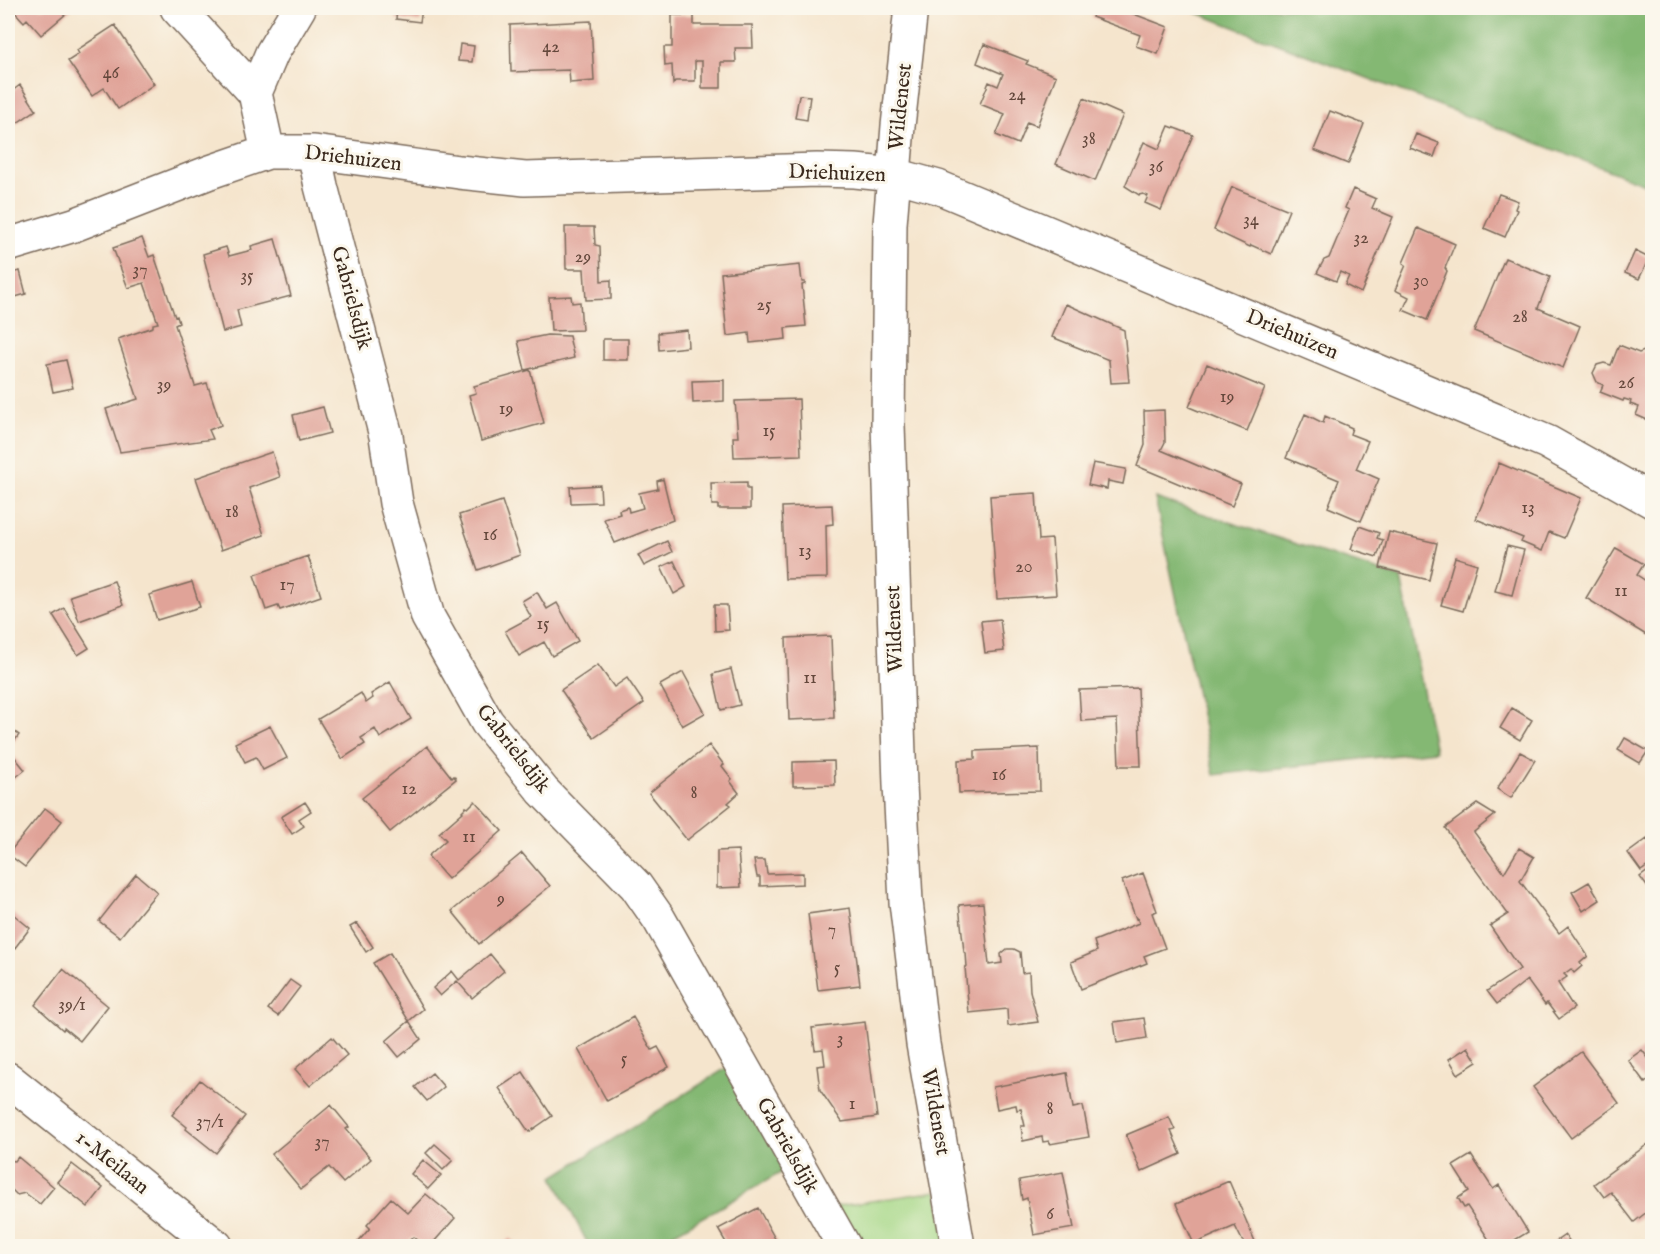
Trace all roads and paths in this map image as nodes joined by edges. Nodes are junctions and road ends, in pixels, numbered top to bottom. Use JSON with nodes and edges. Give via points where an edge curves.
{"nodes":[{"id":1,"x":177,"y":8,"type":"edge"},
{"id":2,"x":299,"y":8,"type":"edge"},
{"id":3,"x":911,"y":8,"type":"edge"},
{"id":4,"x":255,"y":93,"type":"junction"},
{"id":5,"x":268,"y":152,"type":"junction"},
{"id":6,"x":314,"y":152,"type":"junction"},
{"id":7,"x":895,"y":175,"type":"junction"},
{"id":8,"x":8,"y":245,"type":"edge"},
{"id":9,"x":1653,"y":501,"type":"edge"},
{"id":10,"x":13,"y":1087,"type":"edge"},
{"id":11,"x":216,"y":1246,"type":"edge"},
{"id":12,"x":844,"y":1246,"type":"edge"},
{"id":13,"x":958,"y":1246,"type":"edge"}],
"edges":[{"from":1,"to":4,"type":"street"},
{"from":2,"to":4,"type":"street","via":[[272,53]]},
{"from":3,"to":7,"type":"street","name":"Wildenest"},
{"from":4,"to":5,"type":"street"},
{"from":5,"to":6,"type":"street","name":"Driehuizen"},
{"from":5,"to":8,"type":"street","name":"Driehuizen","via":[[74,225]]},
{"from":6,"to":7,"type":"street","name":"Driehuizen","via":[[525,179],[817,170]]},
{"from":6,"to":12,"type":"street","name":"Gabrielsdijk","via":[[386,436],[396,503],[428,617],[487,722],[543,791],[636,886],[659,919]]},
{"from":7,"to":9,"type":"street","name":"Driehuizen","via":[[938,187],[1547,442]]},
{"from":7,"to":13,"type":"street","name":"Wildenest","via":[[890,224],[888,425],[906,902],[923,1044]]},
{"from":10,"to":11,"type":"street","name":"1-Meilaan"}]}
